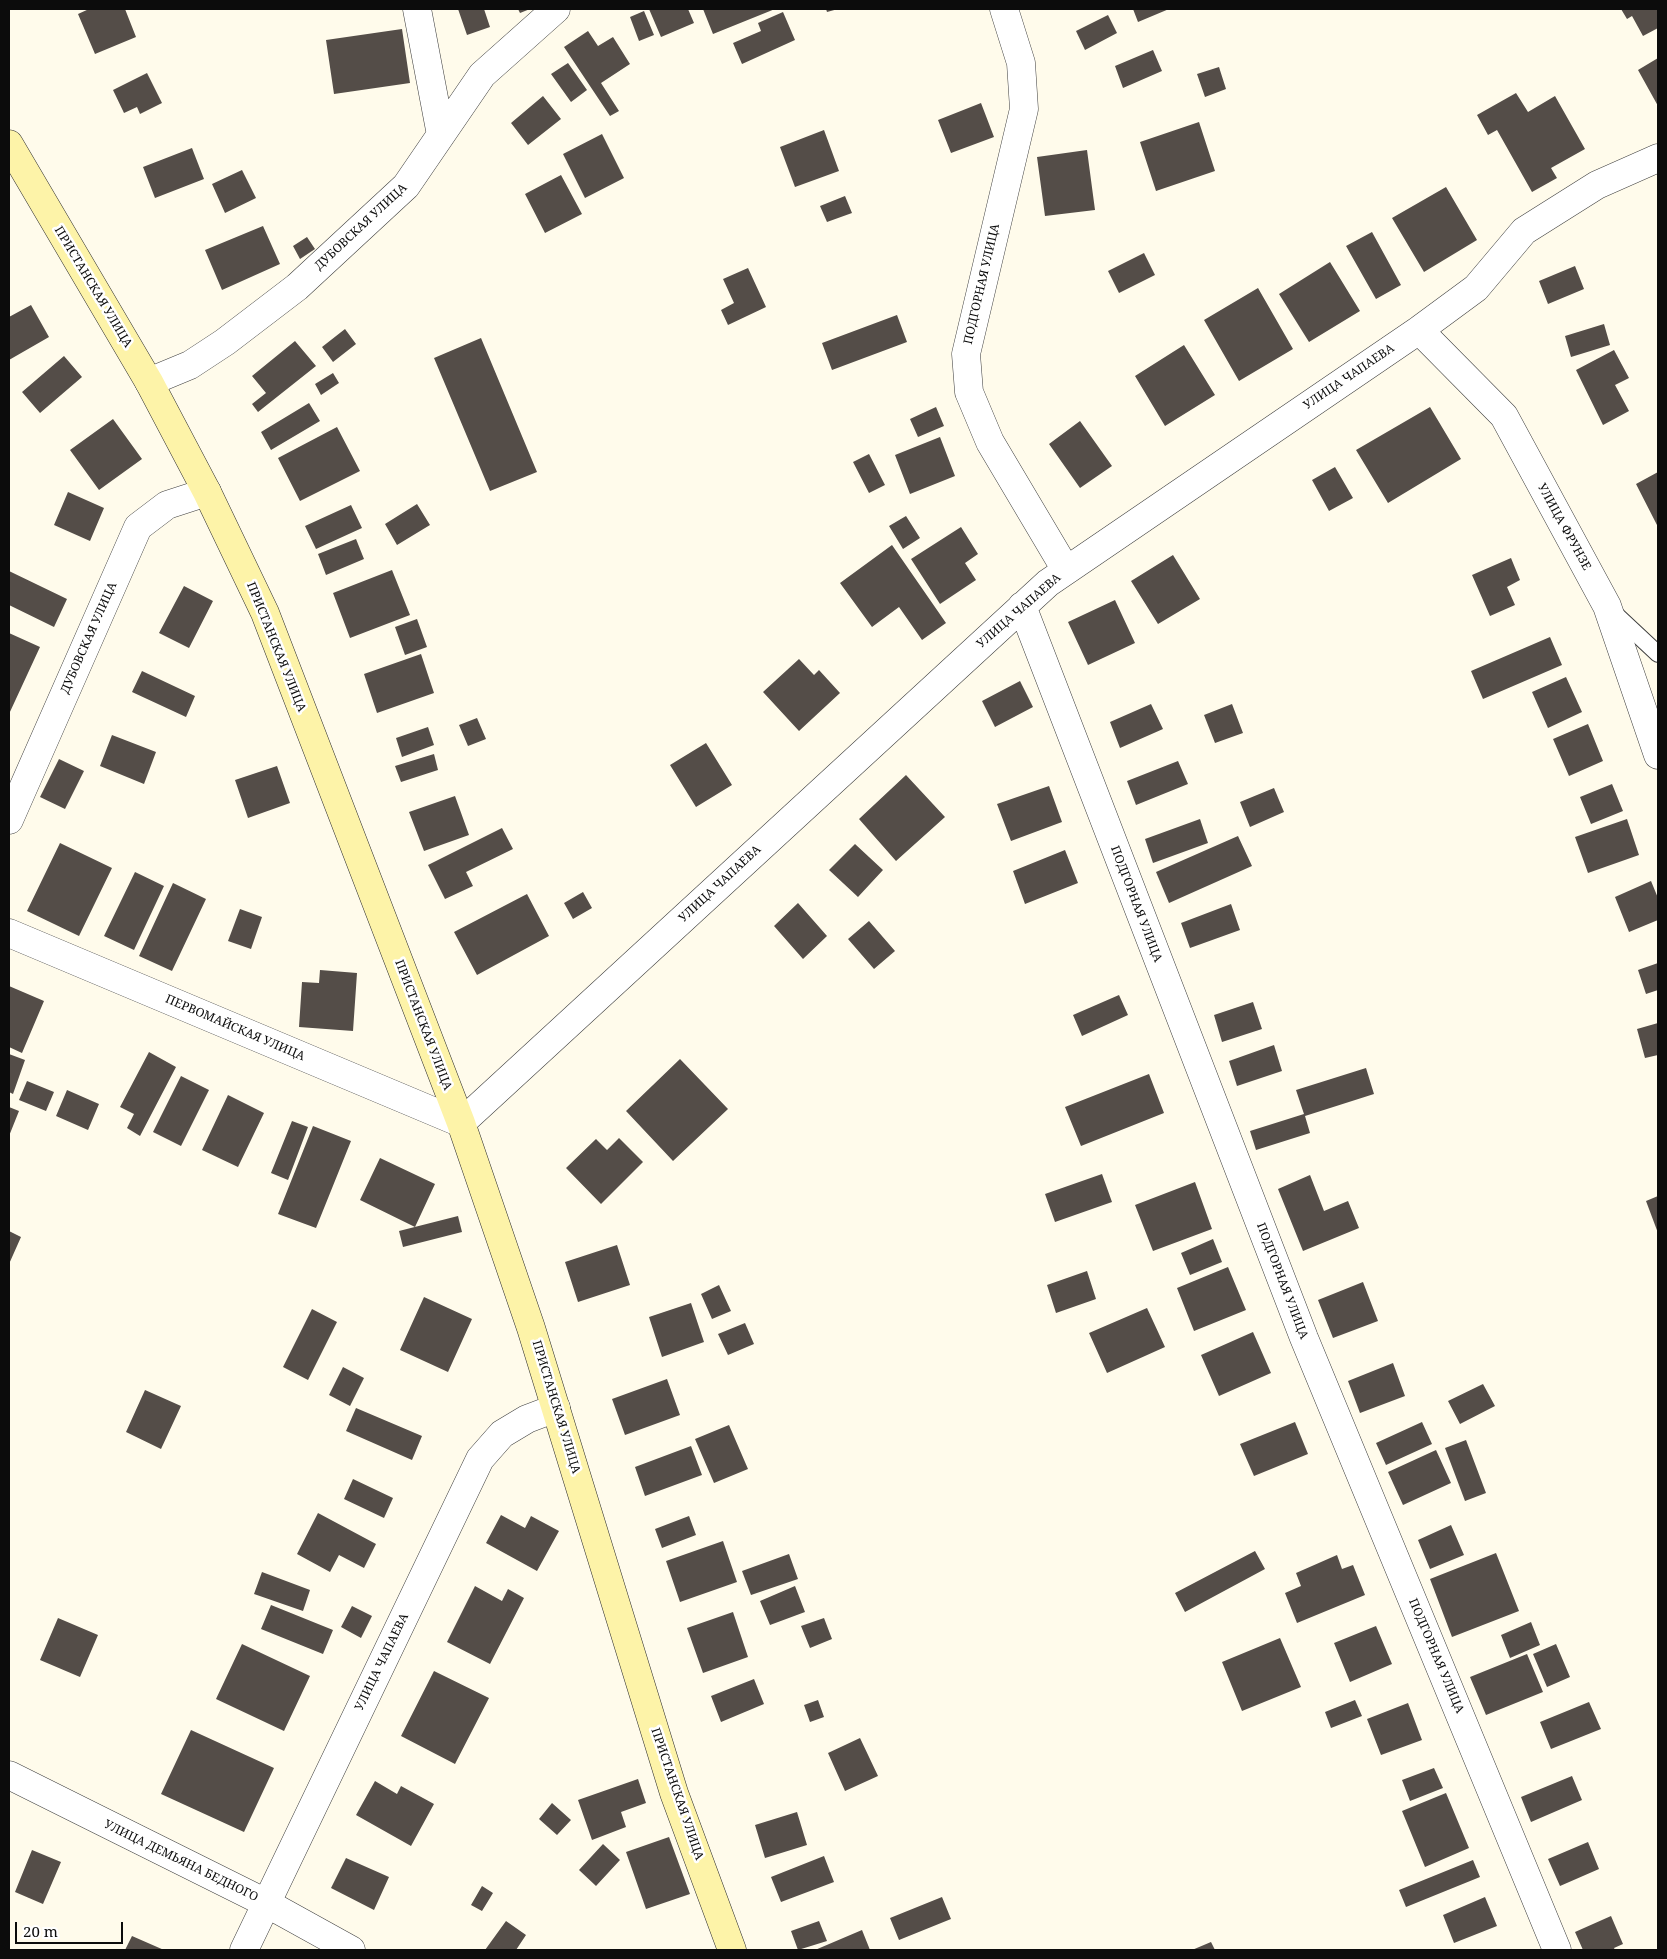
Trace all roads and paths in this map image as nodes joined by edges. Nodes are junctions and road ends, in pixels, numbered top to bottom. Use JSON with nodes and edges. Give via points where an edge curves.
{"nodes":[{"id":1,"x":417,"y":9,"type":"edge"},
{"id":2,"x":556,"y":9,"type":"edge"},
{"id":3,"x":1004,"y":9,"type":"edge"},
{"id":4,"x":441,"y":135,"type":"junction"},
{"id":5,"x":9,"y":144,"type":"edge"},
{"id":6,"x":1658,"y":158,"type":"edge"},
{"id":7,"x":1419,"y":330,"type":"junction"},
{"id":8,"x":149,"y":382,"type":"junction"},
{"id":9,"x":207,"y":492,"type":"junction"},
{"id":10,"x":1066,"y":570,"type":"junction"},
{"id":11,"x":1022,"y":606,"type":"junction"},
{"id":12,"x":1607,"y":606,"type":"junction"},
{"id":13,"x":1658,"y":654,"type":"edge"},
{"id":14,"x":1658,"y":755,"type":"edge"},
{"id":15,"x":9,"y":820,"type":"edge"},
{"id":16,"x":9,"y":933,"type":"edge"},
{"id":17,"x":460,"y":1123,"type":"junction"},
{"id":18,"x":556,"y":1408,"type":"junction"},
{"id":19,"x":9,"y":1775,"type":"edge"},
{"id":20,"x":266,"y":1903,"type":"junction"},
{"id":21,"x":244,"y":1950,"type":"edge"},
{"id":22,"x":351,"y":1950,"type":"edge"},
{"id":23,"x":732,"y":1950,"type":"edge"},
{"id":24,"x":1557,"y":1950,"type":"edge"}],
"edges":[{"from":1,"to":4,"type":"street"},
{"from":2,"to":4,"type":"street","name":"ДУБОВСКАЯ УЛИЦА","via":[[482,74]]},
{"from":3,"to":10,"type":"street","name":"ПОДГОРНАЯ УЛИЦА","via":[[1021,63],[1024,109],[966,354],[969,392],[990,442]]},
{"from":4,"to":8,"type":"street","name":"ДУБОВСКАЯ УЛИЦА","via":[[406,186],[297,287],[190,365]]},
{"from":5,"to":8,"type":"street","name":"ПРИСТАНСКАЯ УЛИЦА"},
{"from":6,"to":7,"type":"street","name":"УЛИЦА ЧАПАЕВА","via":[[1596,185],[1524,231],[1476,288]]},
{"from":7,"to":10,"type":"street","name":"УЛИЦА ЧАПАЕВА"},
{"from":7,"to":12,"type":"street","name":"УЛИЦА ФРУНЗЕ","via":[[1504,416]]},
{"from":8,"to":9,"type":"street","name":"ПРИСТАНСКАЯ УЛИЦА"},
{"from":9,"to":15,"type":"street","name":"ДУБОВСКАЯ УЛИЦА","via":[[168,505],[138,527]]},
{"from":9,"to":17,"type":"street","name":"ПРИСТАНСКАЯ УЛИЦА","via":[[265,613]]},
{"from":10,"to":11,"type":"street","name":"УЛИЦА ЧАПАЕВА"},
{"from":11,"to":17,"type":"street","name":"УЛИЦА ЧАПАЕВА"},
{"from":11,"to":24,"type":"street","name":"ПОДГОРНАЯ УЛИЦА","via":[[1304,1338]]},
{"from":12,"to":13,"type":"lane"},
{"from":12,"to":14,"type":"street","name":"УЛИЦА ФРУНЗЕ"},
{"from":16,"to":17,"type":"street","name":"ПЕРВОМАЙСКАЯ УЛИЦА"},
{"from":17,"to":18,"type":"street","name":"ПРИСТАНСКАЯ УЛИЦА"},
{"from":18,"to":20,"type":"street","name":"УЛИЦА ЧАПАЕВА","via":[[527,1419],[502,1434],[480,1459]]},
{"from":18,"to":23,"type":"street","name":"ПРИСТАНСКАЯ УЛИЦА","via":[[674,1793]]},
{"from":19,"to":20,"type":"street","name":"УЛИЦА ДЕМЬЯНА БЕДНОГО"},
{"from":20,"to":21,"type":"street","name":"УЛИЦА ЧАПАЕВА"},
{"from":20,"to":22,"type":"street","name":"УЛИЦА ДЕМЬЯНА БЕДНОГО"}]}
